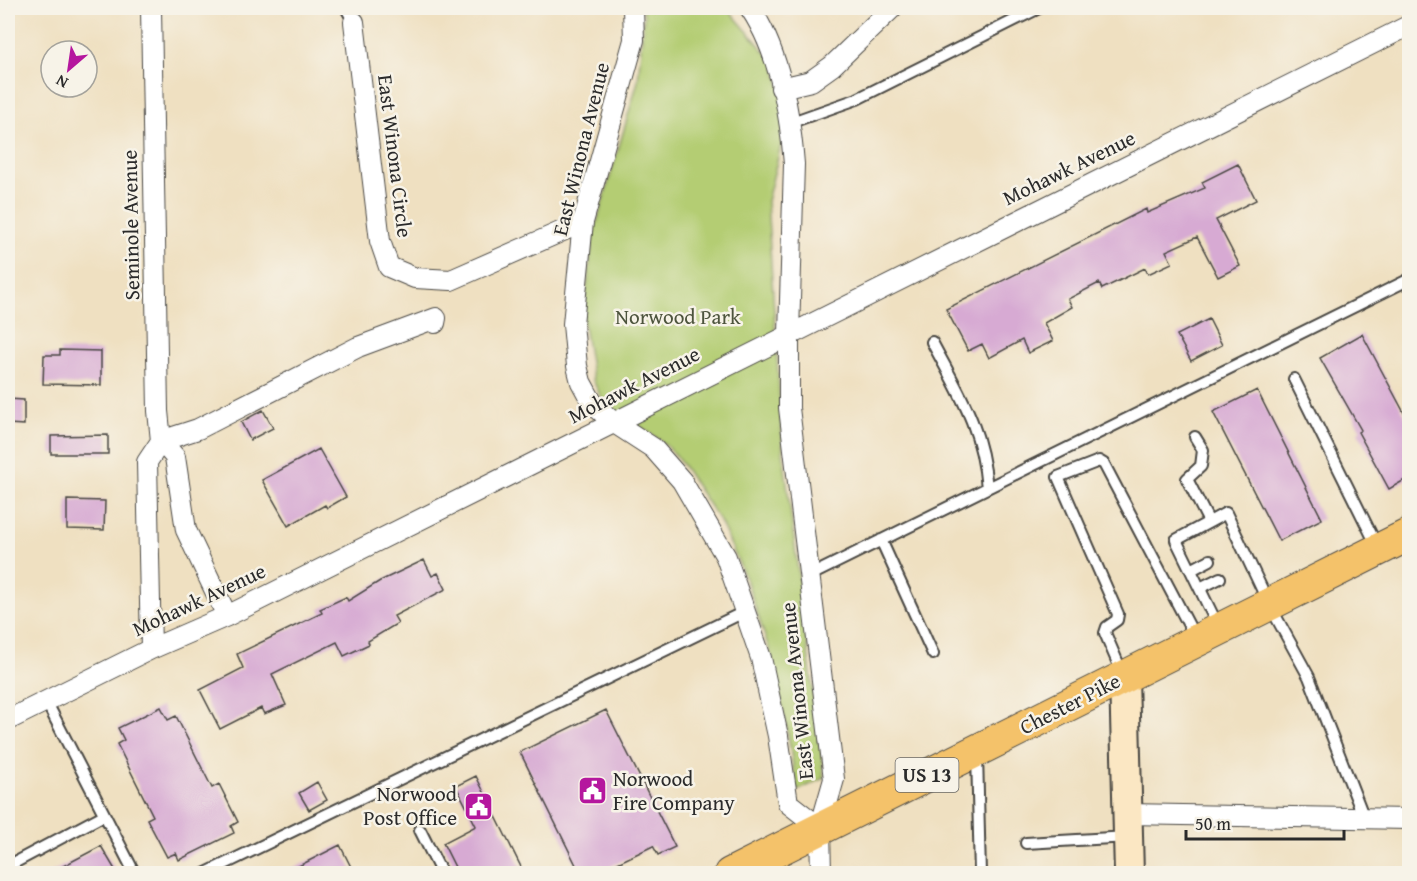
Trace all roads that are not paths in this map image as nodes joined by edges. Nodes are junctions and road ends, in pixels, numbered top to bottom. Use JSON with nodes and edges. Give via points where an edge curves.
{"nodes":[{"id":1,"x":151,"y":8,"type":"edge"},
{"id":2,"x":633,"y":8,"type":"edge"},
{"id":3,"x":750,"y":8,"type":"edge"},
{"id":4,"x":770,"y":8,"type":"edge"},
{"id":5,"x":892,"y":8,"type":"edge"},
{"id":6,"x":1039,"y":8,"type":"edge"},
{"id":7,"x":350,"y":15,"type":"edge"},
{"id":8,"x":1410,"y":25,"type":"edge"},
{"id":9,"x":764,"y":28,"type":"junction"},
{"id":10,"x":781,"y":88,"type":"junction"},
{"id":11,"x":789,"y":123,"type":"junction"},
{"id":12,"x":583,"y":222,"type":"junction"},
{"id":13,"x":1410,"y":279,"type":"edge"},
{"id":14,"x":435,"y":323,"type":"dead end"},
{"id":15,"x":789,"y":334,"type":"junction"},
{"id":16,"x":932,"y":342,"type":"dead end"},
{"id":17,"x":1294,"y":379,"type":"dead end"},
{"id":18,"x":613,"y":422,"type":"junction"},
{"id":19,"x":1195,"y":437,"type":"dead end"},
{"id":20,"x":161,"y":441,"type":"junction"},
{"id":21,"x":1050,"y":457,"type":"junction"},
{"id":22,"x":1058,"y":477,"type":"junction"},
{"id":23,"x":987,"y":488,"type":"junction"},
{"id":24,"x":1209,"y":522,"type":"junction"},
{"id":25,"x":1410,"y":534,"type":"edge"},
{"id":26,"x":881,"y":540,"type":"junction"},
{"id":27,"x":1240,"y":543,"type":"junction"},
{"id":28,"x":1230,"y":549,"type":"dead end"},
{"id":29,"x":1379,"y":549,"type":"junction"},
{"id":30,"x":1210,"y":560,"type":"dead end"},
{"id":31,"x":1191,"y":570,"type":"junction"},
{"id":32,"x":809,"y":576,"type":"junction"},
{"id":33,"x":1220,"y":578,"type":"dead end"},
{"id":34,"x":1200,"y":588,"type":"junction"},
{"id":35,"x":1269,"y":604,"type":"junction"},
{"id":36,"x":746,"y":611,"type":"junction"},
{"id":37,"x":227,"y":616,"type":"junction"},
{"id":38,"x":1208,"y":634,"type":"junction"},
{"id":39,"x":151,"y":649,"type":"junction"},
{"id":40,"x":933,"y":654,"type":"dead end"},
{"id":41,"x":1124,"y":676,"type":"junction"},
{"id":42,"x":46,"y":701,"type":"junction"},
{"id":43,"x":8,"y":720,"type":"edge"},
{"id":44,"x":976,"y":750,"type":"junction"},
{"id":45,"x":104,"y":815,"type":"junction"},
{"id":46,"x":1364,"y":818,"type":"junction"},
{"id":47,"x":1410,"y":819,"type":"edge"},
{"id":48,"x":1128,"y":826,"type":"junction"},
{"id":49,"x":820,"y":828,"type":"junction"},
{"id":50,"x":420,"y":830,"type":"dead end"},
{"id":51,"x":1026,"y":843,"type":"dead end"},
{"id":52,"x":8,"y":866,"type":"edge"},
{"id":53,"x":135,"y":873,"type":"edge"},
{"id":54,"x":204,"y":873,"type":"edge"},
{"id":55,"x":442,"y":873,"type":"edge"},
{"id":56,"x":730,"y":873,"type":"edge"},
{"id":57,"x":821,"y":873,"type":"edge"},
{"id":58,"x":980,"y":873,"type":"edge"},
{"id":59,"x":1129,"y":873,"type":"edge"}],
"edges":[{"from":1,"to":20,"type":"street","name":"Seminole Avenue"},
{"from":2,"to":12,"type":"street","name":"East Winona Avenue","via":[[634,40]]},
{"from":3,"to":9,"type":"street","name":"East Winona Avenue"},
{"from":4,"to":9,"type":"street"},
{"from":5,"to":10,"type":"street","via":[[812,81]]},
{"from":6,"to":11,"type":"lane","via":[[857,99]]},
{"from":7,"to":12,"type":"street","name":"East Winona Circle","via":[[380,241],[389,267],[415,278],[451,280]]},
{"from":8,"to":15,"type":"street","name":"Mohawk Avenue"},
{"from":9,"to":10,"type":"street","name":"East Winona Avenue"},
{"from":10,"to":11,"type":"street","name":"East Winona Avenue"},
{"from":11,"to":15,"type":"street","name":"East Winona Avenue","via":[[794,164]]},
{"from":12,"to":18,"type":"street","name":"East Winona Avenue","via":[[573,324],[577,366],[588,398]]},
{"from":13,"to":21,"type":"lane"},
{"from":14,"to":20,"type":"street","via":[[436,318],[358,347],[198,429]]},
{"from":15,"to":18,"type":"street","name":"Mohawk Avenue"},
{"from":15,"to":32,"type":"street","name":"East Winona Avenue","via":[[793,451]]},
{"from":16,"to":23,"type":"lane","via":[[974,421],[985,456]]},
{"from":17,"to":29,"type":"lane"},
{"from":18,"to":36,"type":"street","name":"East Winona Avenue","via":[[653,448],[682,481],[721,547]]},
{"from":18,"to":37,"type":"street","name":"Mohawk Avenue"},
{"from":19,"to":24,"type":"lane","via":[[1203,450],[1200,466],[1187,479]]},
{"from":20,"to":37,"type":"street","name":"Seminole Avenue","via":[[175,457],[186,530]]},
{"from":20,"to":39,"type":"street","via":[[147,462]]},
{"from":21,"to":22,"type":"lane"},
{"from":21,"to":23,"type":"lane"},
{"from":22,"to":38,"type":"lane","via":[[1099,461],[1104,464],[1172,594]]},
{"from":22,"to":41,"type":"lane","via":[[1118,614],[1106,633]]},
{"from":23,"to":26,"type":"lane"},
{"from":24,"to":27,"type":"lane","via":[[1226,513]]},
{"from":24,"to":31,"type":"lane","via":[[1176,540]]},
{"from":25,"to":29,"type":"main road","name":"Chester Pike","number":"US 13"},
{"from":26,"to":32,"type":"lane"},
{"from":26,"to":40,"type":"lane"},
{"from":27,"to":28,"type":"lane"},
{"from":27,"to":35,"type":"lane","via":[[1245,566]]},
{"from":29,"to":35,"type":"main road","name":"Chester Pike","number":"US 13"},
{"from":30,"to":31,"type":"lane"},
{"from":31,"to":34,"type":"lane"},
{"from":32,"to":49,"type":"street","name":"East Winona Avenue","via":[[834,778]]},
{"from":33,"to":34,"type":"lane"},
{"from":34,"to":38,"type":"lane"},
{"from":35,"to":38,"type":"main road","name":"Chester Pike","number":"US 13"},
{"from":35,"to":46,"type":"lane","via":[[1309,677]]},
{"from":36,"to":49,"type":"street","name":"East Winona Avenue","via":[[771,697],[788,803]]},
{"from":36,"to":54,"type":"lane"},
{"from":37,"to":39,"type":"street","name":"Mohawk Avenue"},
{"from":38,"to":41,"type":"main road","name":"Chester Pike","number":"US 13"},
{"from":39,"to":42,"type":"street","name":"Mohawk Avenue"},
{"from":41,"to":44,"type":"main road","name":"Chester Pike","number":"US 13"},
{"from":41,"to":48,"type":"street"},
{"from":42,"to":43,"type":"street","name":"Mohawk Avenue"},
{"from":42,"to":45,"type":"lane"},
{"from":44,"to":49,"type":"main road","name":"Chester Pike","number":"US 13"},
{"from":44,"to":58,"type":"lane"},
{"from":45,"to":52,"type":"lane"},
{"from":45,"to":53,"type":"lane"},
{"from":46,"to":47,"type":"street"},
{"from":46,"to":48,"type":"street"},
{"from":48,"to":51,"type":"lane"},
{"from":48,"to":59,"type":"street"},
{"from":49,"to":56,"type":"main road","name":"Chester Pike","number":"US 13"},
{"from":49,"to":57,"type":"street"},
{"from":50,"to":55,"type":"lane"}]}
